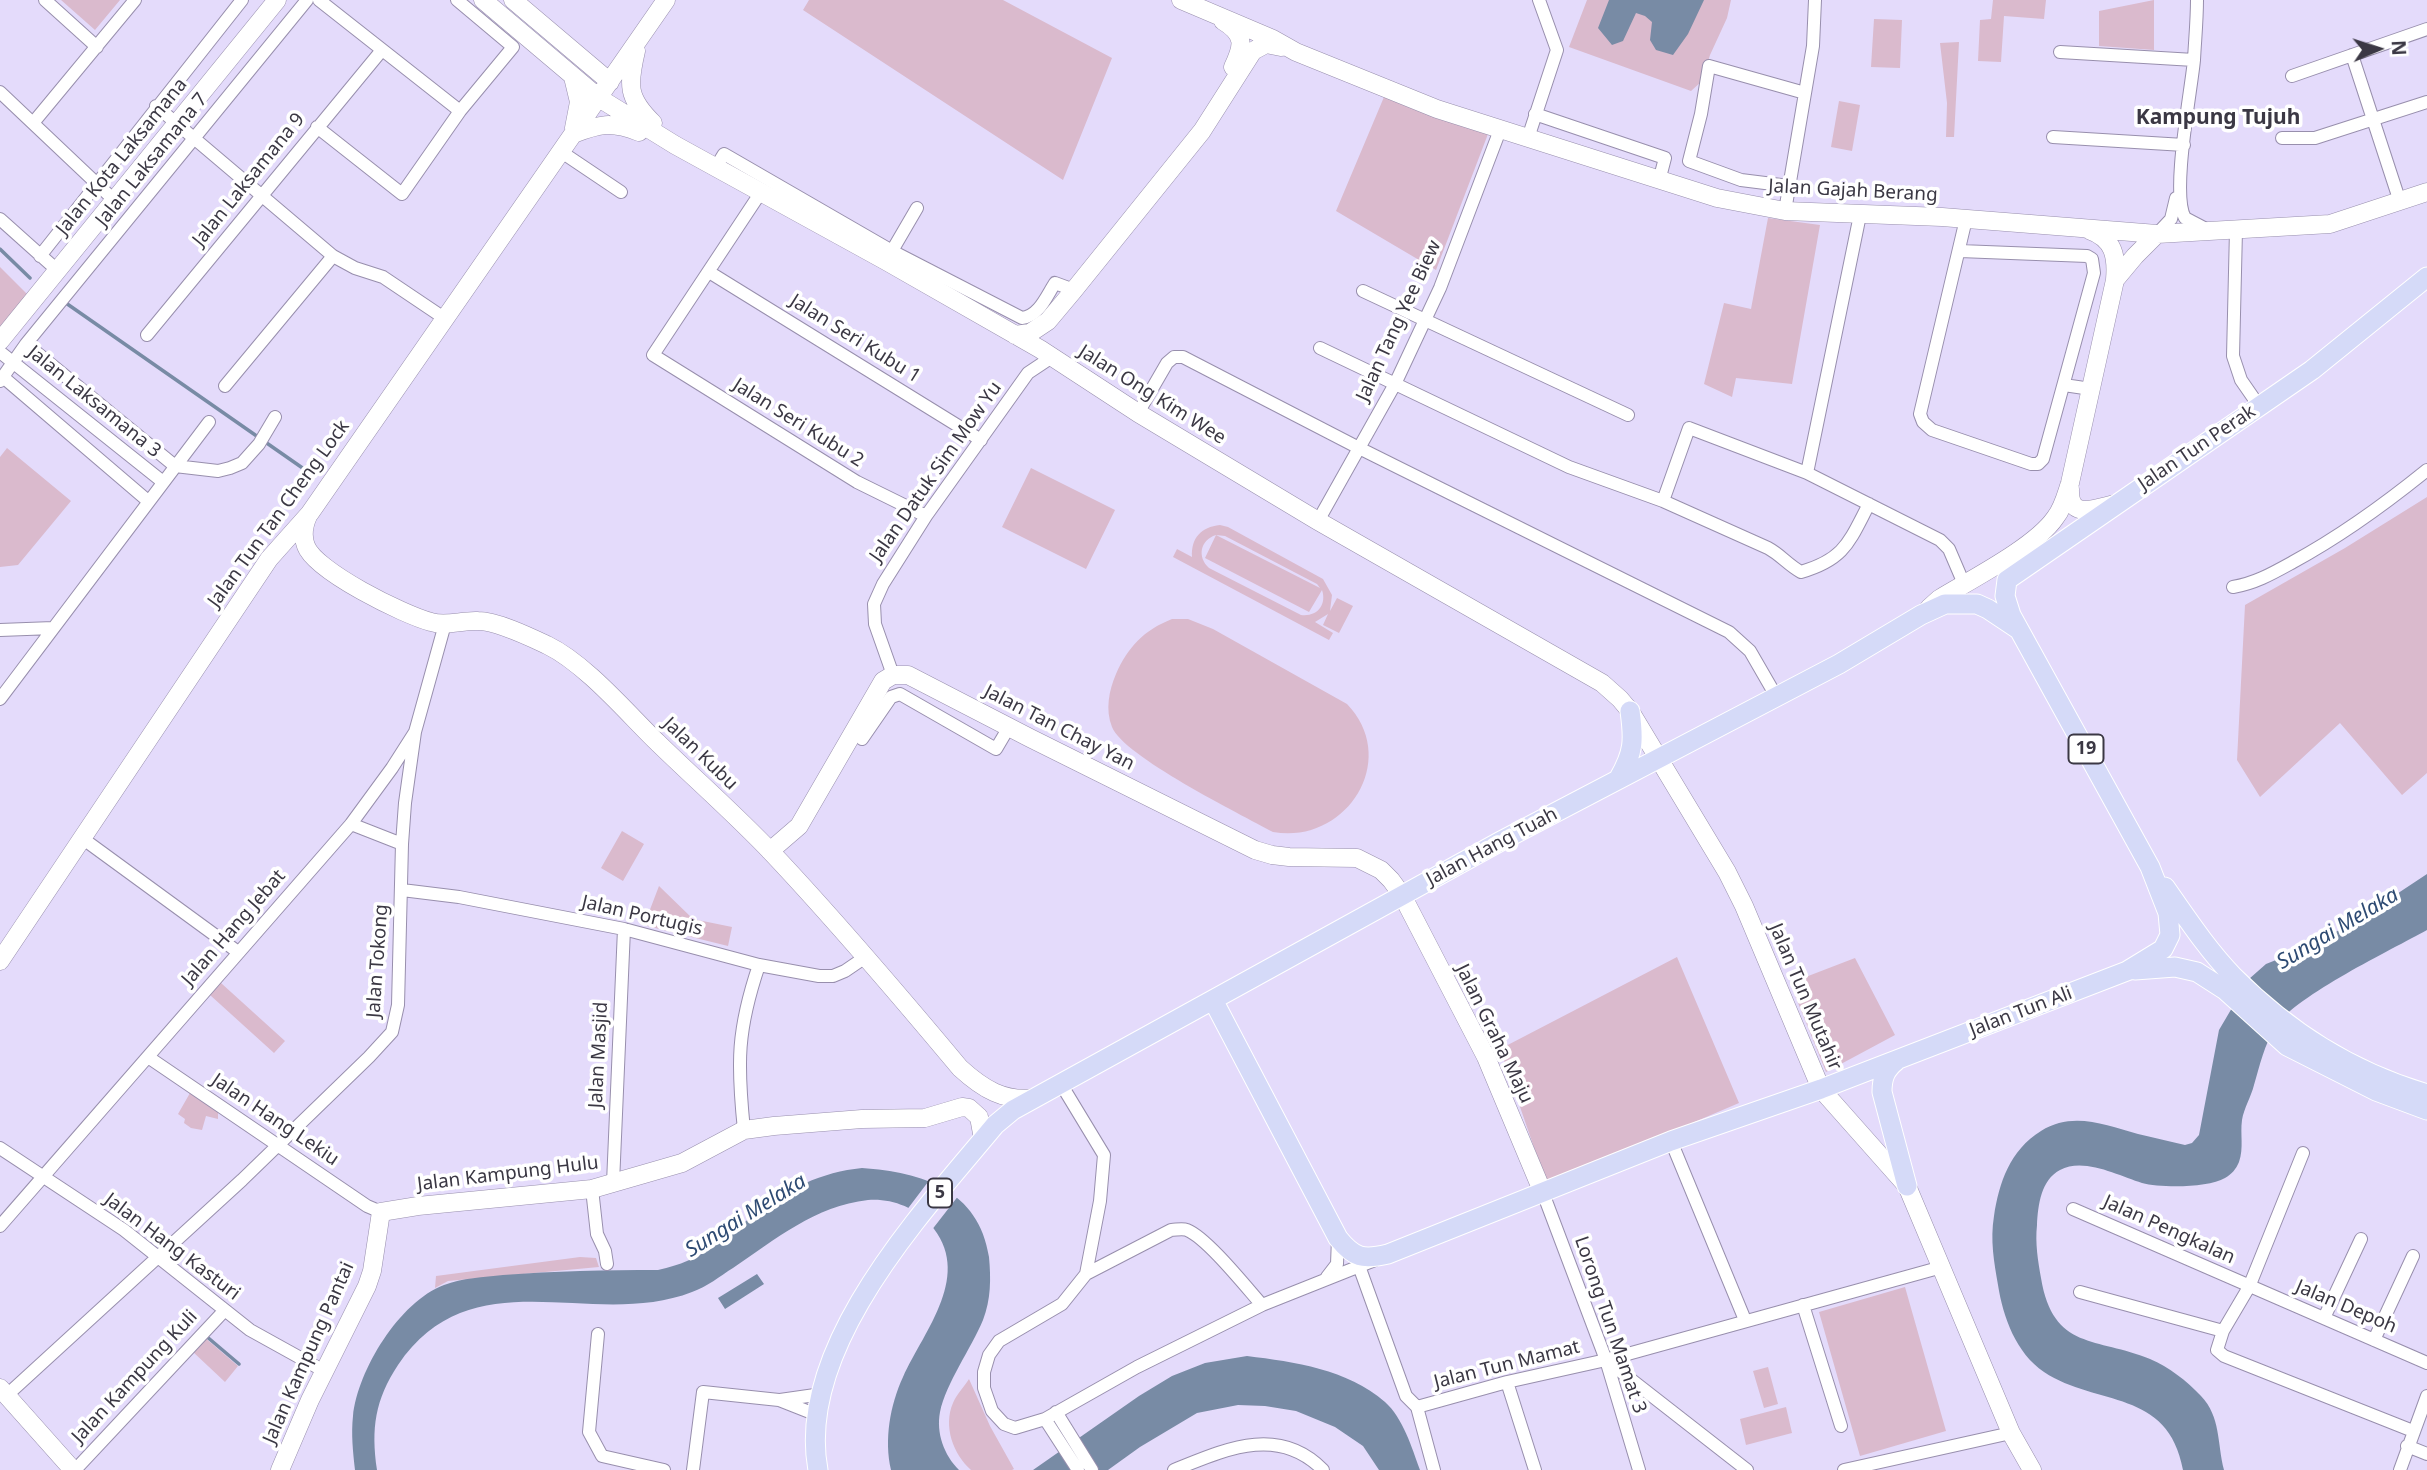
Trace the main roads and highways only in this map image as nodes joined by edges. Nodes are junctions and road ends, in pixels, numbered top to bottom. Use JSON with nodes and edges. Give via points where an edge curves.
{"nodes":[{"id":1,"x":2427,"y":277,"type":"edge"},
{"id":2,"x":2022,"y":632,"type":"junction"},
{"id":3,"x":1630,"y":711,"type":"road end"},
{"id":4,"x":1618,"y":778,"type":"junction"},
{"id":5,"x":2150,"y":867,"type":"junction"},
{"id":6,"x":2127,"y":971,"type":"junction"},
{"id":7,"x":2228,"y":982,"type":"junction"},
{"id":8,"x":1213,"y":1000,"type":"junction"},
{"id":9,"x":2290,"y":1037,"type":"junction"},
{"id":10,"x":1896,"y":1060,"type":"junction"},
{"id":11,"x":2427,"y":1094,"type":"edge"},
{"id":12,"x":2427,"y":1110,"type":"edge"},
{"id":13,"x":1907,"y":1186,"type":"road end"},
{"id":14,"x":818,"y":1470,"type":"edge"}],
"edges":[{"from":1,"to":2,"type":"main road","name":"Jalan Tun Perak","number":"19","via":[[2312,370],[2007,580],[2005,596]]},
{"from":2,"to":4,"type":"main road","name":"Jalan Hang Tuah","via":[[1977,604],[1945,604]]},
{"from":2,"to":5,"type":"main road","name":"Jalan Tun Ali","number":"19"},
{"from":3,"to":4,"type":"main road","via":[[1632,750]]},
{"from":4,"to":8,"type":"main road","name":"Jalan Hang Tuah"},
{"from":5,"to":6,"type":"main road","name":"Jalan Tun Ali","number":"19","via":[[2168,913],[2170,935],[2163,949]]},
{"from":5,"to":7,"type":"main road","number":"19"},
{"from":6,"to":7,"type":"main road","number":"19","via":[[2175,967]]},
{"from":6,"to":10,"type":"main road","name":"Jalan Tun Ali"},
{"from":7,"to":9,"type":"main road","number":"19"},
{"from":8,"to":10,"type":"main road","name":"Jalan Tun Ali","via":[[1338,1238],[1358,1256],[1388,1254],[1671,1141]]},
{"from":8,"to":14,"type":"main road","name":"Jalan Hang Tuah","number":"5","via":[[1003,1117],[980,1143],[884,1262],[842,1337],[817,1415]]},
{"from":9,"to":11,"type":"main road","number":"19"},
{"from":9,"to":12,"type":"main road","number":"19","via":[[2376,1091]]},
{"from":10,"to":13,"type":"main road","via":[[1887,1068],[1882,1092]]}]}
